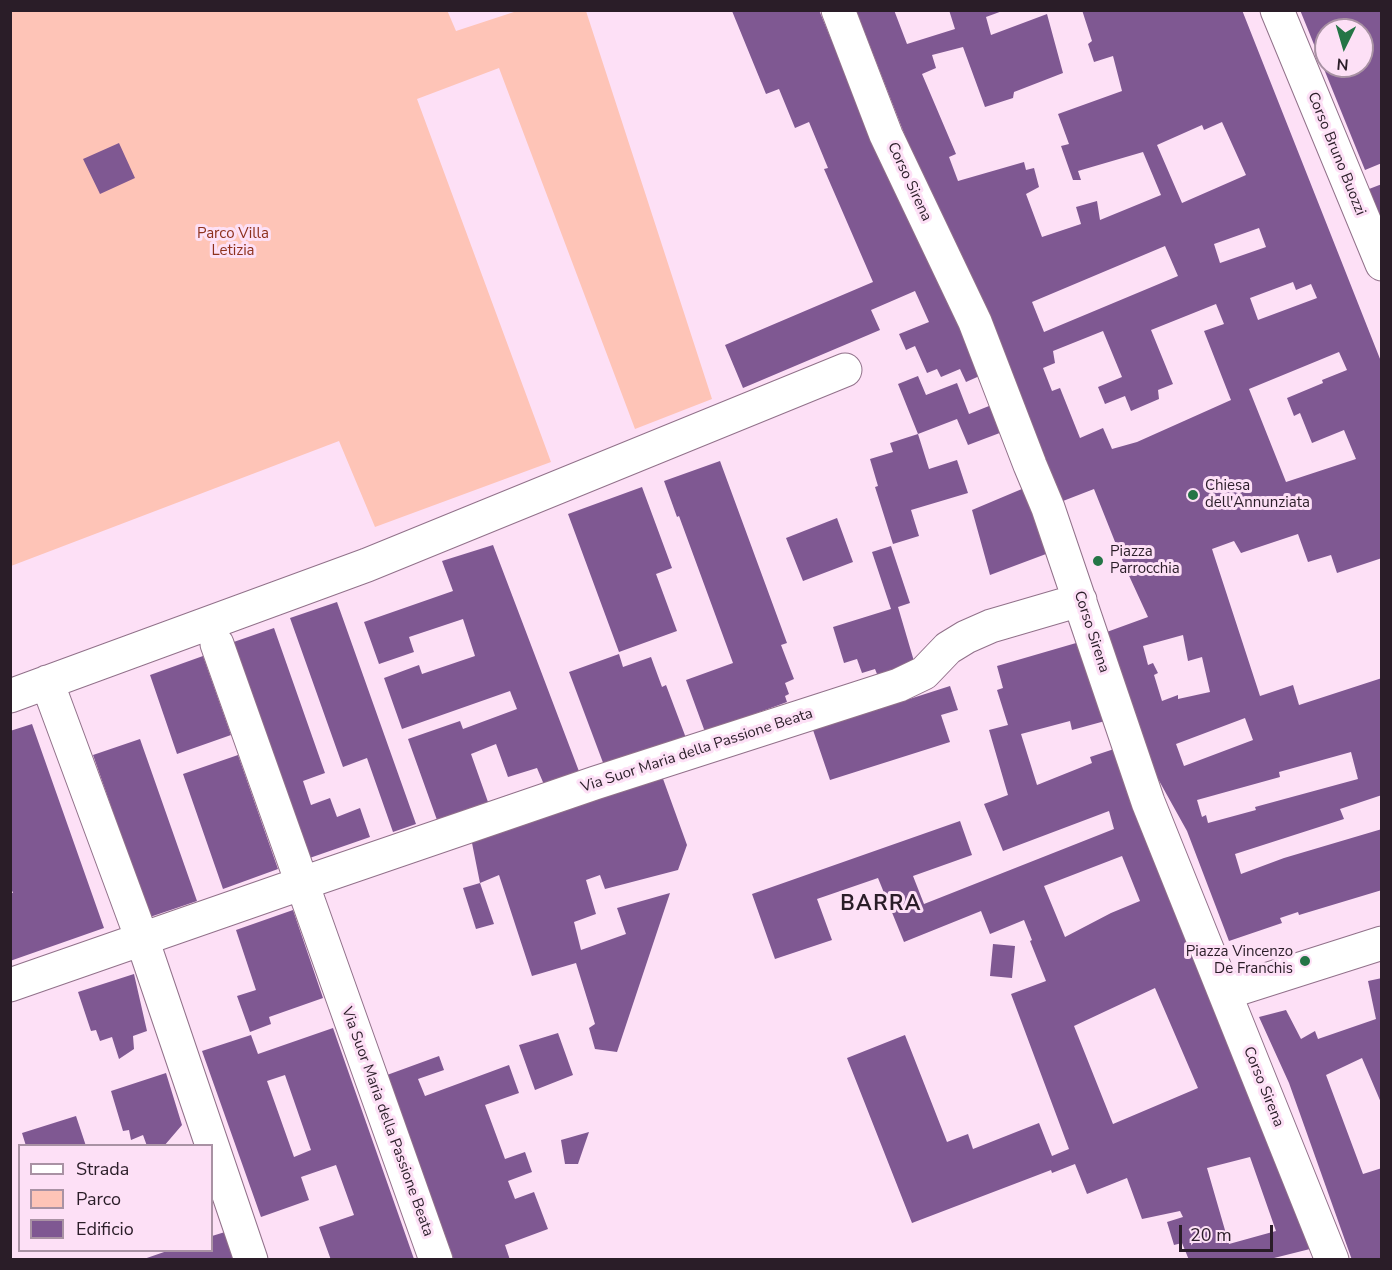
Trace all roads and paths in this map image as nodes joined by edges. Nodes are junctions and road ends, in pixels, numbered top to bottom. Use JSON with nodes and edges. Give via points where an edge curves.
{"nodes":[{"id":1,"x":838,"y":10,"type":"edge"},
{"id":2,"x":1276,"y":10,"type":"edge"},
{"id":3,"x":1382,"y":264,"type":"edge"},
{"id":4,"x":845,"y":370,"type":"dead end"},
{"id":5,"x":1080,"y":600,"type":"junction"},
{"id":6,"x":217,"y":644,"type":"dead end"},
{"id":7,"x":47,"y":682,"type":"junction"},
{"id":8,"x":10,"y":696,"type":"edge"},
{"id":9,"x":303,"y":883,"type":"junction"},
{"id":10,"x":142,"y":939,"type":"junction"},
{"id":11,"x":1382,"y":943,"type":"edge"},
{"id":12,"x":10,"y":985,"type":"edge"},
{"id":13,"x":1225,"y":993,"type":"junction"},
{"id":14,"x":212,"y":1144,"type":"edge"},
{"id":15,"x":213,"y":1148,"type":"edge"},
{"id":16,"x":251,"y":1260,"type":"edge"},
{"id":17,"x":436,"y":1260,"type":"edge"},
{"id":18,"x":1332,"y":1260,"type":"edge"}],
"edges":[{"from":1,"to":5,"type":"street","name":"Corso Sirena","via":[[886,135],[975,322]]},
{"from":2,"to":3,"type":"street","name":"Corso Bruno Buozzi"},
{"from":4,"to":7,"type":"street","via":[[366,565]]},
{"from":5,"to":9,"type":"street","name":"Via Suor Maria della Passione Beata","via":[[966,637],[948,648],[924,673],[899,685]]},
{"from":5,"to":13,"type":"street","name":"Corso Sirena","via":[[1148,802]]},
{"from":6,"to":9,"type":"street","name":"Via Suor Maria della Passione Beata"},
{"from":7,"to":8,"type":"street"},
{"from":7,"to":10,"type":"street"},
{"from":9,"to":10,"type":"street","name":"Via Suor Maria della Passione Beata"},
{"from":9,"to":17,"type":"street","name":"Via Suor Maria della Passione Beata"},
{"from":10,"to":12,"type":"street","name":"Via Suor Maria della Passione Beata"},
{"from":10,"to":14,"type":"street"},
{"from":11,"to":13,"type":"street"},
{"from":13,"to":18,"type":"street","name":"Corso Sirena"},
{"from":15,"to":16,"type":"street"}]}
